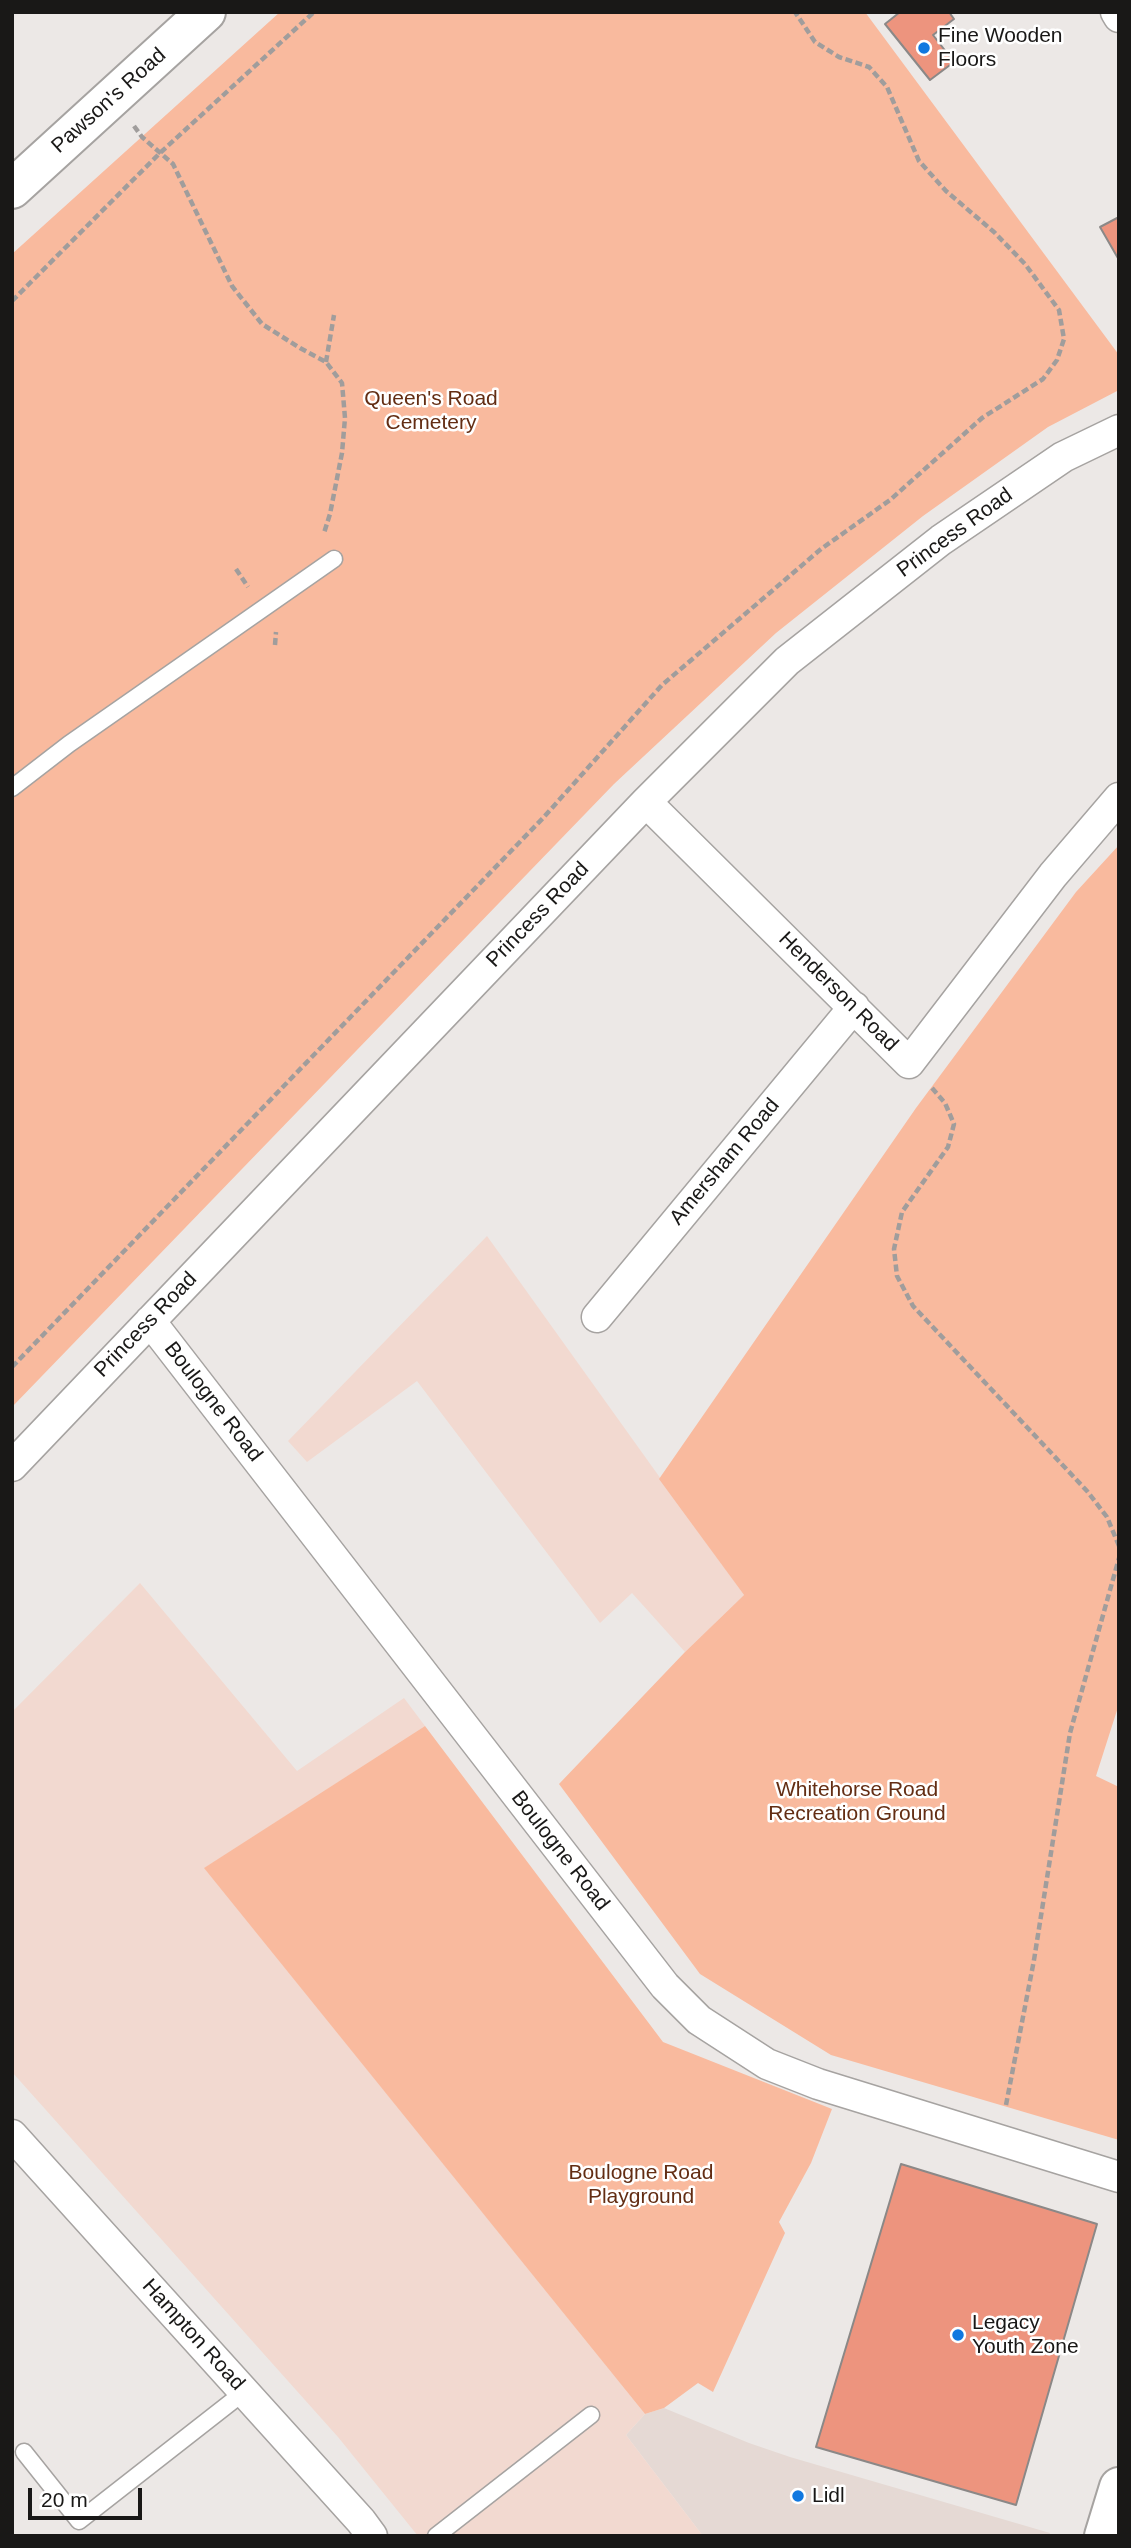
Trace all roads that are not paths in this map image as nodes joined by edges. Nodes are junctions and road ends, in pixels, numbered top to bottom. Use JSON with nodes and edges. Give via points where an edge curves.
{"nodes":[{"id":1,"x":206,"y":12,"type":"edge"},
{"id":2,"x":1116,"y":12,"type":"edge"},
{"id":3,"x":1119,"y":17,"type":"edge"},
{"id":4,"x":12,"y":189,"type":"edge"},
{"id":5,"x":1119,"y":429,"type":"edge"},
{"id":6,"x":334,"y":559,"type":"dead end"},
{"id":7,"x":12,"y":788,"type":"edge"},
{"id":8,"x":1119,"y":797,"type":"edge"},
{"id":9,"x":646,"y":802,"type":"junction"},
{"id":10,"x":853,"y":1007,"type":"junction"},
{"id":11,"x":597,"y":1317,"type":"dead end"},
{"id":12,"x":150,"y":1321,"type":"junction"},
{"id":13,"x":12,"y":1466,"type":"edge"},
{"id":14,"x":12,"y":2135,"type":"edge"},
{"id":15,"x":1119,"y":2177,"type":"edge"},
{"id":16,"x":244,"y":2392,"type":"junction"},
{"id":17,"x":591,"y":2415,"type":"dead end"},
{"id":18,"x":24,"y":2452,"type":"dead end"},
{"id":19,"x":1119,"y":2487,"type":"edge"},
{"id":20,"x":372,"y":2536,"type":"edge"},
{"id":21,"x":436,"y":2536,"type":"edge"},
{"id":22,"x":1104,"y":2536,"type":"edge"}],
"edges":[{"from":1,"to":4,"type":"street","name":"Pawson's Road"},
{"from":2,"to":3,"type":"street"},
{"from":5,"to":9,"type":"street","name":"Princess Road","via":[[1063,457],[941,540],[787,661]]},
{"from":6,"to":7,"type":"lane"},
{"from":8,"to":10,"type":"street","name":"Henderson Road","via":[[909,1063]]},
{"from":9,"to":10,"type":"street","name":"Henderson Road"},
{"from":9,"to":12,"type":"street","name":"Princess Road"},
{"from":10,"to":11,"type":"street","name":"Amersham Road"},
{"from":12,"to":13,"type":"street","name":"Princess Road"},
{"from":12,"to":15,"type":"street","name":"Boulogne Road","via":[[665,1986],[699,2020],[767,2064],[818,2084]]},
{"from":14,"to":16,"type":"street","name":"Hampton Road"},
{"from":16,"to":18,"type":"lane","via":[[79,2521]]},
{"from":16,"to":20,"type":"street","name":"Hampton Road"},
{"from":17,"to":21,"type":"lane"},
{"from":19,"to":22,"type":"street"}]}
